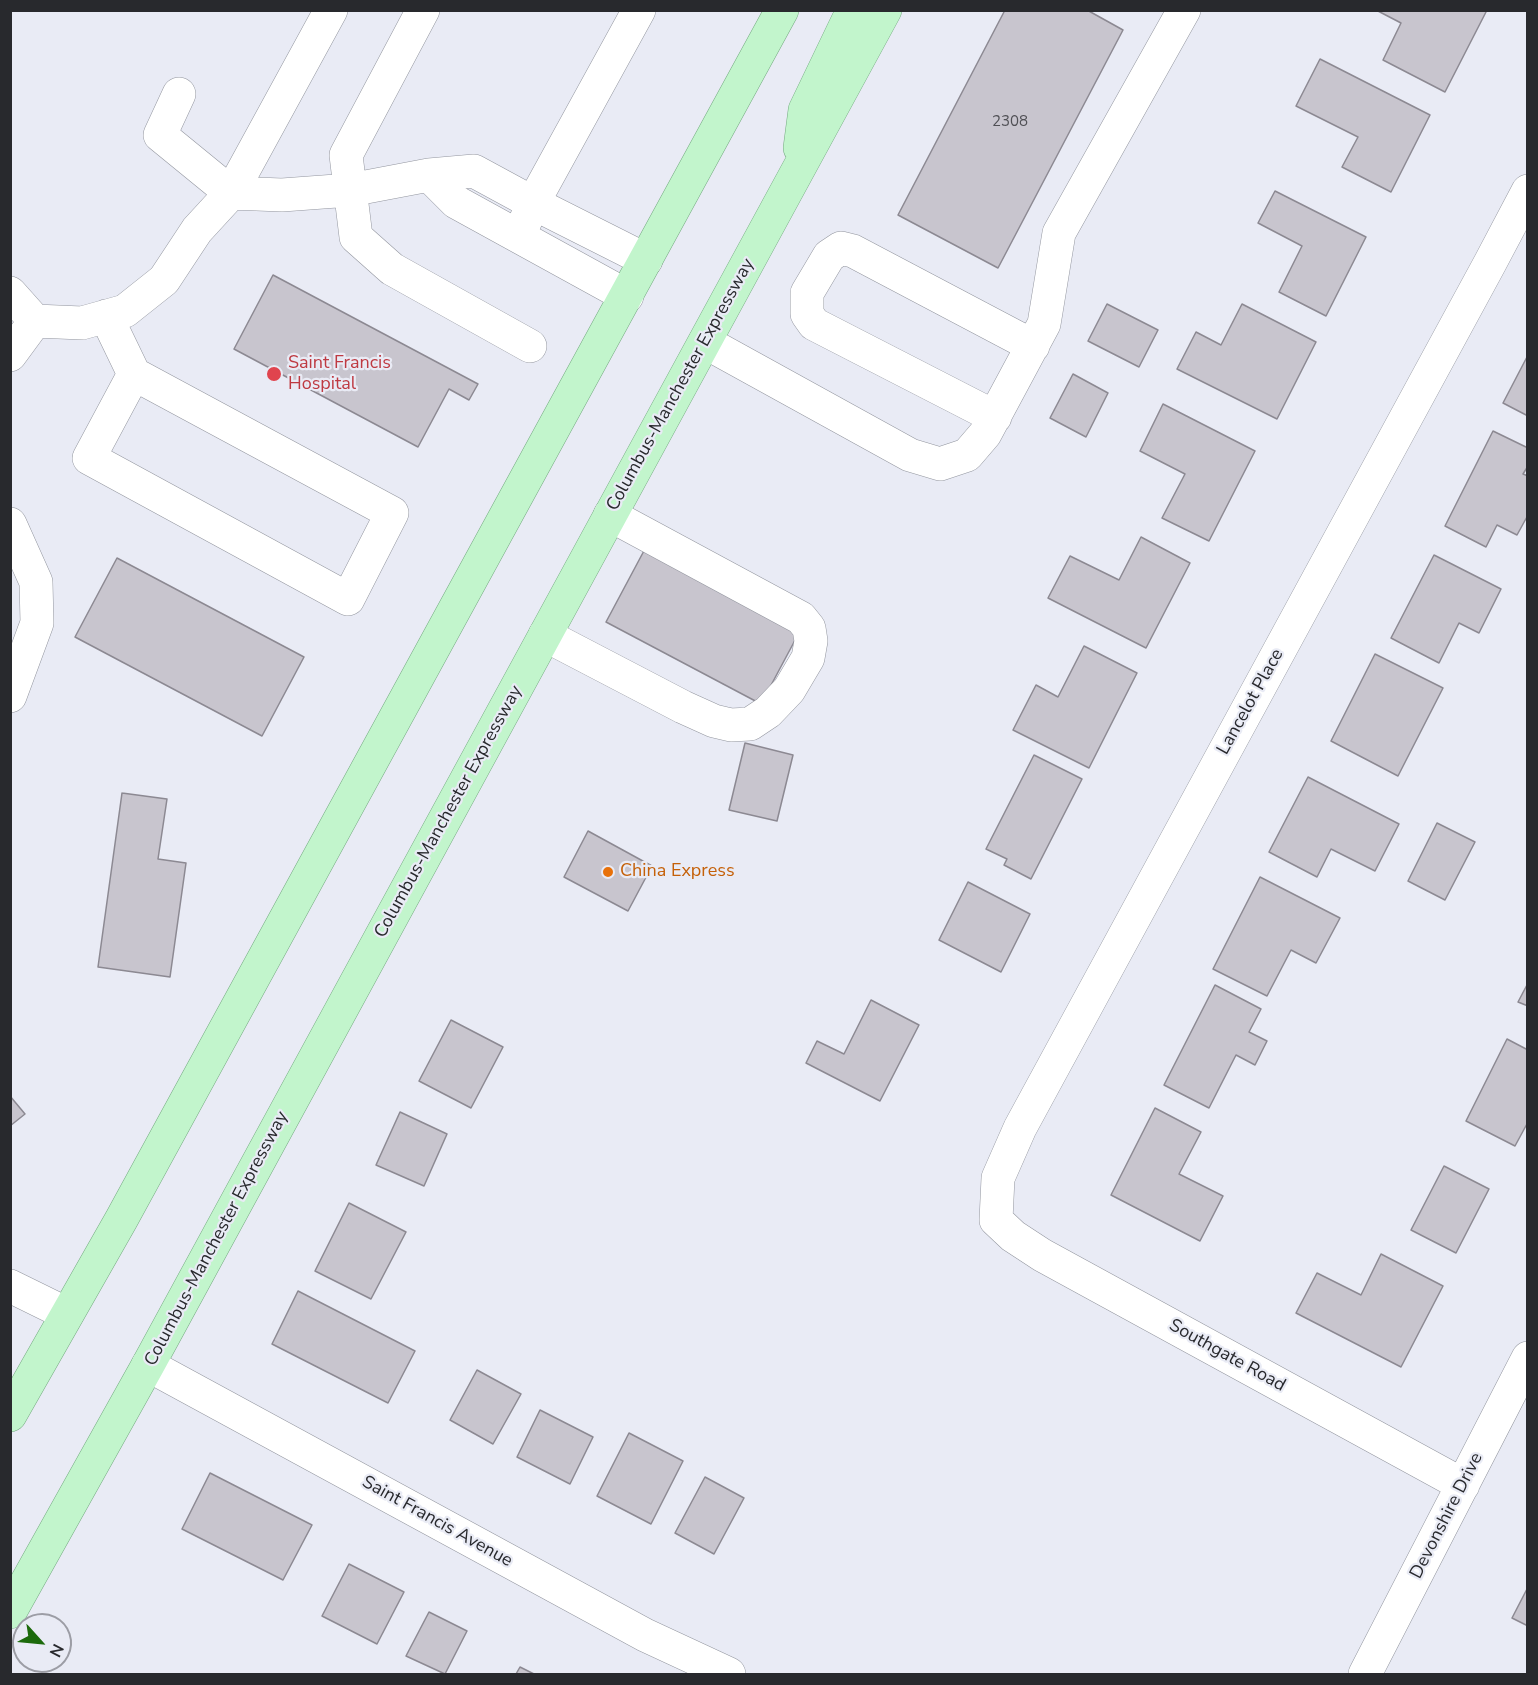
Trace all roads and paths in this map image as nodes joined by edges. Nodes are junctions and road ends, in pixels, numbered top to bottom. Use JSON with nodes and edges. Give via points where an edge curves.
{"nodes":[{"id":1,"x":331,"y":10,"type":"edge"},
{"id":2,"x":423,"y":10,"type":"edge"},
{"id":3,"x":782,"y":10,"type":"edge"},
{"id":4,"x":853,"y":10,"type":"edge"},
{"id":5,"x":885,"y":10,"type":"edge"},
{"id":6,"x":1184,"y":10,"type":"edge"},
{"id":7,"x":629,"y":14,"type":"edge"},
{"id":8,"x":179,"y":94,"type":"dead end"},
{"id":9,"x":796,"y":174,"type":"junction"},
{"id":10,"x":429,"y":175,"type":"junction"},
{"id":11,"x":350,"y":190,"type":"junction"},
{"id":12,"x":1527,"y":191,"type":"edge"},
{"id":13,"x":231,"y":193,"type":"junction"},
{"id":14,"x":533,"y":203,"type":"junction"},
{"id":15,"x":519,"y":236,"type":"junction"},
{"id":16,"x":646,"y":261,"type":"junction"},
{"id":17,"x":10,"y":293,"type":"edge"},
{"id":18,"x":627,"y":296,"type":"junction"},
{"id":19,"x":106,"y":316,"type":"junction"},
{"id":20,"x":35,"y":321,"type":"junction"},
{"id":21,"x":705,"y":342,"type":"junction"},
{"id":22,"x":530,"y":346,"type":"dead end"},
{"id":23,"x":1033,"y":346,"type":"junction"},
{"id":24,"x":10,"y":355,"type":"edge"},
{"id":25,"x":134,"y":374,"type":"junction"},
{"id":26,"x":995,"y":417,"type":"junction"},
{"id":27,"x":610,"y":515,"type":"junction"},
{"id":28,"x":10,"y":524,"type":"edge"},
{"id":29,"x":546,"y":634,"type":"junction"},
{"id":30,"x":10,"y":696,"type":"edge"},
{"id":31,"x":996,"y":1220,"type":"joint"},
{"id":32,"x":10,"y":1286,"type":"edge"},
{"id":33,"x":67,"y":1314,"type":"junction"},
{"id":34,"x":1527,"y":1358,"type":"edge"},
{"id":35,"x":148,"y":1365,"type":"junction"},
{"id":36,"x":10,"y":1415,"type":"edge"},
{"id":37,"x":1463,"y":1485,"type":"junction"},
{"id":38,"x":10,"y":1612,"type":"edge"},
{"id":39,"x":729,"y":1674,"type":"edge"},
{"id":40,"x":1365,"y":1674,"type":"edge"}],
"edges":[{"from":1,"to":13,"type":"street"},
{"from":2,"to":11,"type":"street","via":[[346,155]]},
{"from":3,"to":16,"type":"main road"},
{"from":4,"to":9,"type":"main road","via":[[805,110]]},
{"from":5,"to":9,"type":"main road","name":"Columbus-Manchester Expressway"},
{"from":6,"to":23,"type":"street","via":[[1059,233],[1044,324]]},
{"from":7,"to":14,"type":"street"},
{"from":8,"to":13,"type":"street","via":[[160,135]]},
{"from":9,"to":21,"type":"main road","name":"Columbus-Manchester Expressway"},
{"from":10,"to":11,"type":"street"},
{"from":10,"to":14,"type":"street","via":[[474,171]]},
{"from":10,"to":15,"type":"street","via":[[456,202]]},
{"from":11,"to":13,"type":"street","via":[[282,195]]},
{"from":11,"to":22,"type":"street","via":[[356,237],[392,269]]},
{"from":12,"to":31,"type":"street","name":"Lancelot Place","via":[[1020,1128],[998,1179]]},
{"from":13,"to":19,"type":"street","via":[[197,230],[164,280],[125,311]]},
{"from":14,"to":15,"type":"street"},
{"from":14,"to":16,"type":"street"},
{"from":15,"to":18,"type":"street"},
{"from":16,"to":18,"type":"main road"},
{"from":17,"to":20,"type":"street"},
{"from":18,"to":33,"type":"main road"},
{"from":19,"to":20,"type":"street","via":[[82,323]]},
{"from":19,"to":25,"type":"street"},
{"from":20,"to":24,"type":"street"},
{"from":21,"to":26,"type":"street","via":[[910,455],[940,464],[966,455],[986,435]]},
{"from":21,"to":27,"type":"main road","name":"Columbus-Manchester Expressway"},
{"from":23,"to":26,"type":"street"},
{"from":23,"to":26,"type":"street","via":[[841,248],[829,256],[807,293],[807,314],[814,324]]},
{"from":25,"to":25,"type":"street","via":[[89,458],[348,599],[392,513]]},
{"from":27,"to":29,"type":"main road","name":"Columbus-Manchester Expressway"},
{"from":27,"to":29,"type":"street","via":[[801,618],[812,641],[808,658],[789,690],[768,712],[750,724],[731,725],[683,707]]},
{"from":28,"to":30,"type":"street","via":[[36,582],[37,623]]},
{"from":29,"to":35,"type":"main road","name":"Columbus-Manchester Expressway"},
{"from":31,"to":37,"type":"street","name":"Southgate Road","via":[[1042,1255]]},
{"from":32,"to":33,"type":"street"},
{"from":33,"to":36,"type":"main road"},
{"from":34,"to":37,"type":"street","name":"Devonshire Drive"},
{"from":35,"to":38,"type":"main road","name":"Columbus-Manchester Expressway"},
{"from":35,"to":39,"type":"street","name":"Saint Francis Avenue","via":[[645,1635]]},
{"from":37,"to":40,"type":"street","name":"Devonshire Drive"}]}
